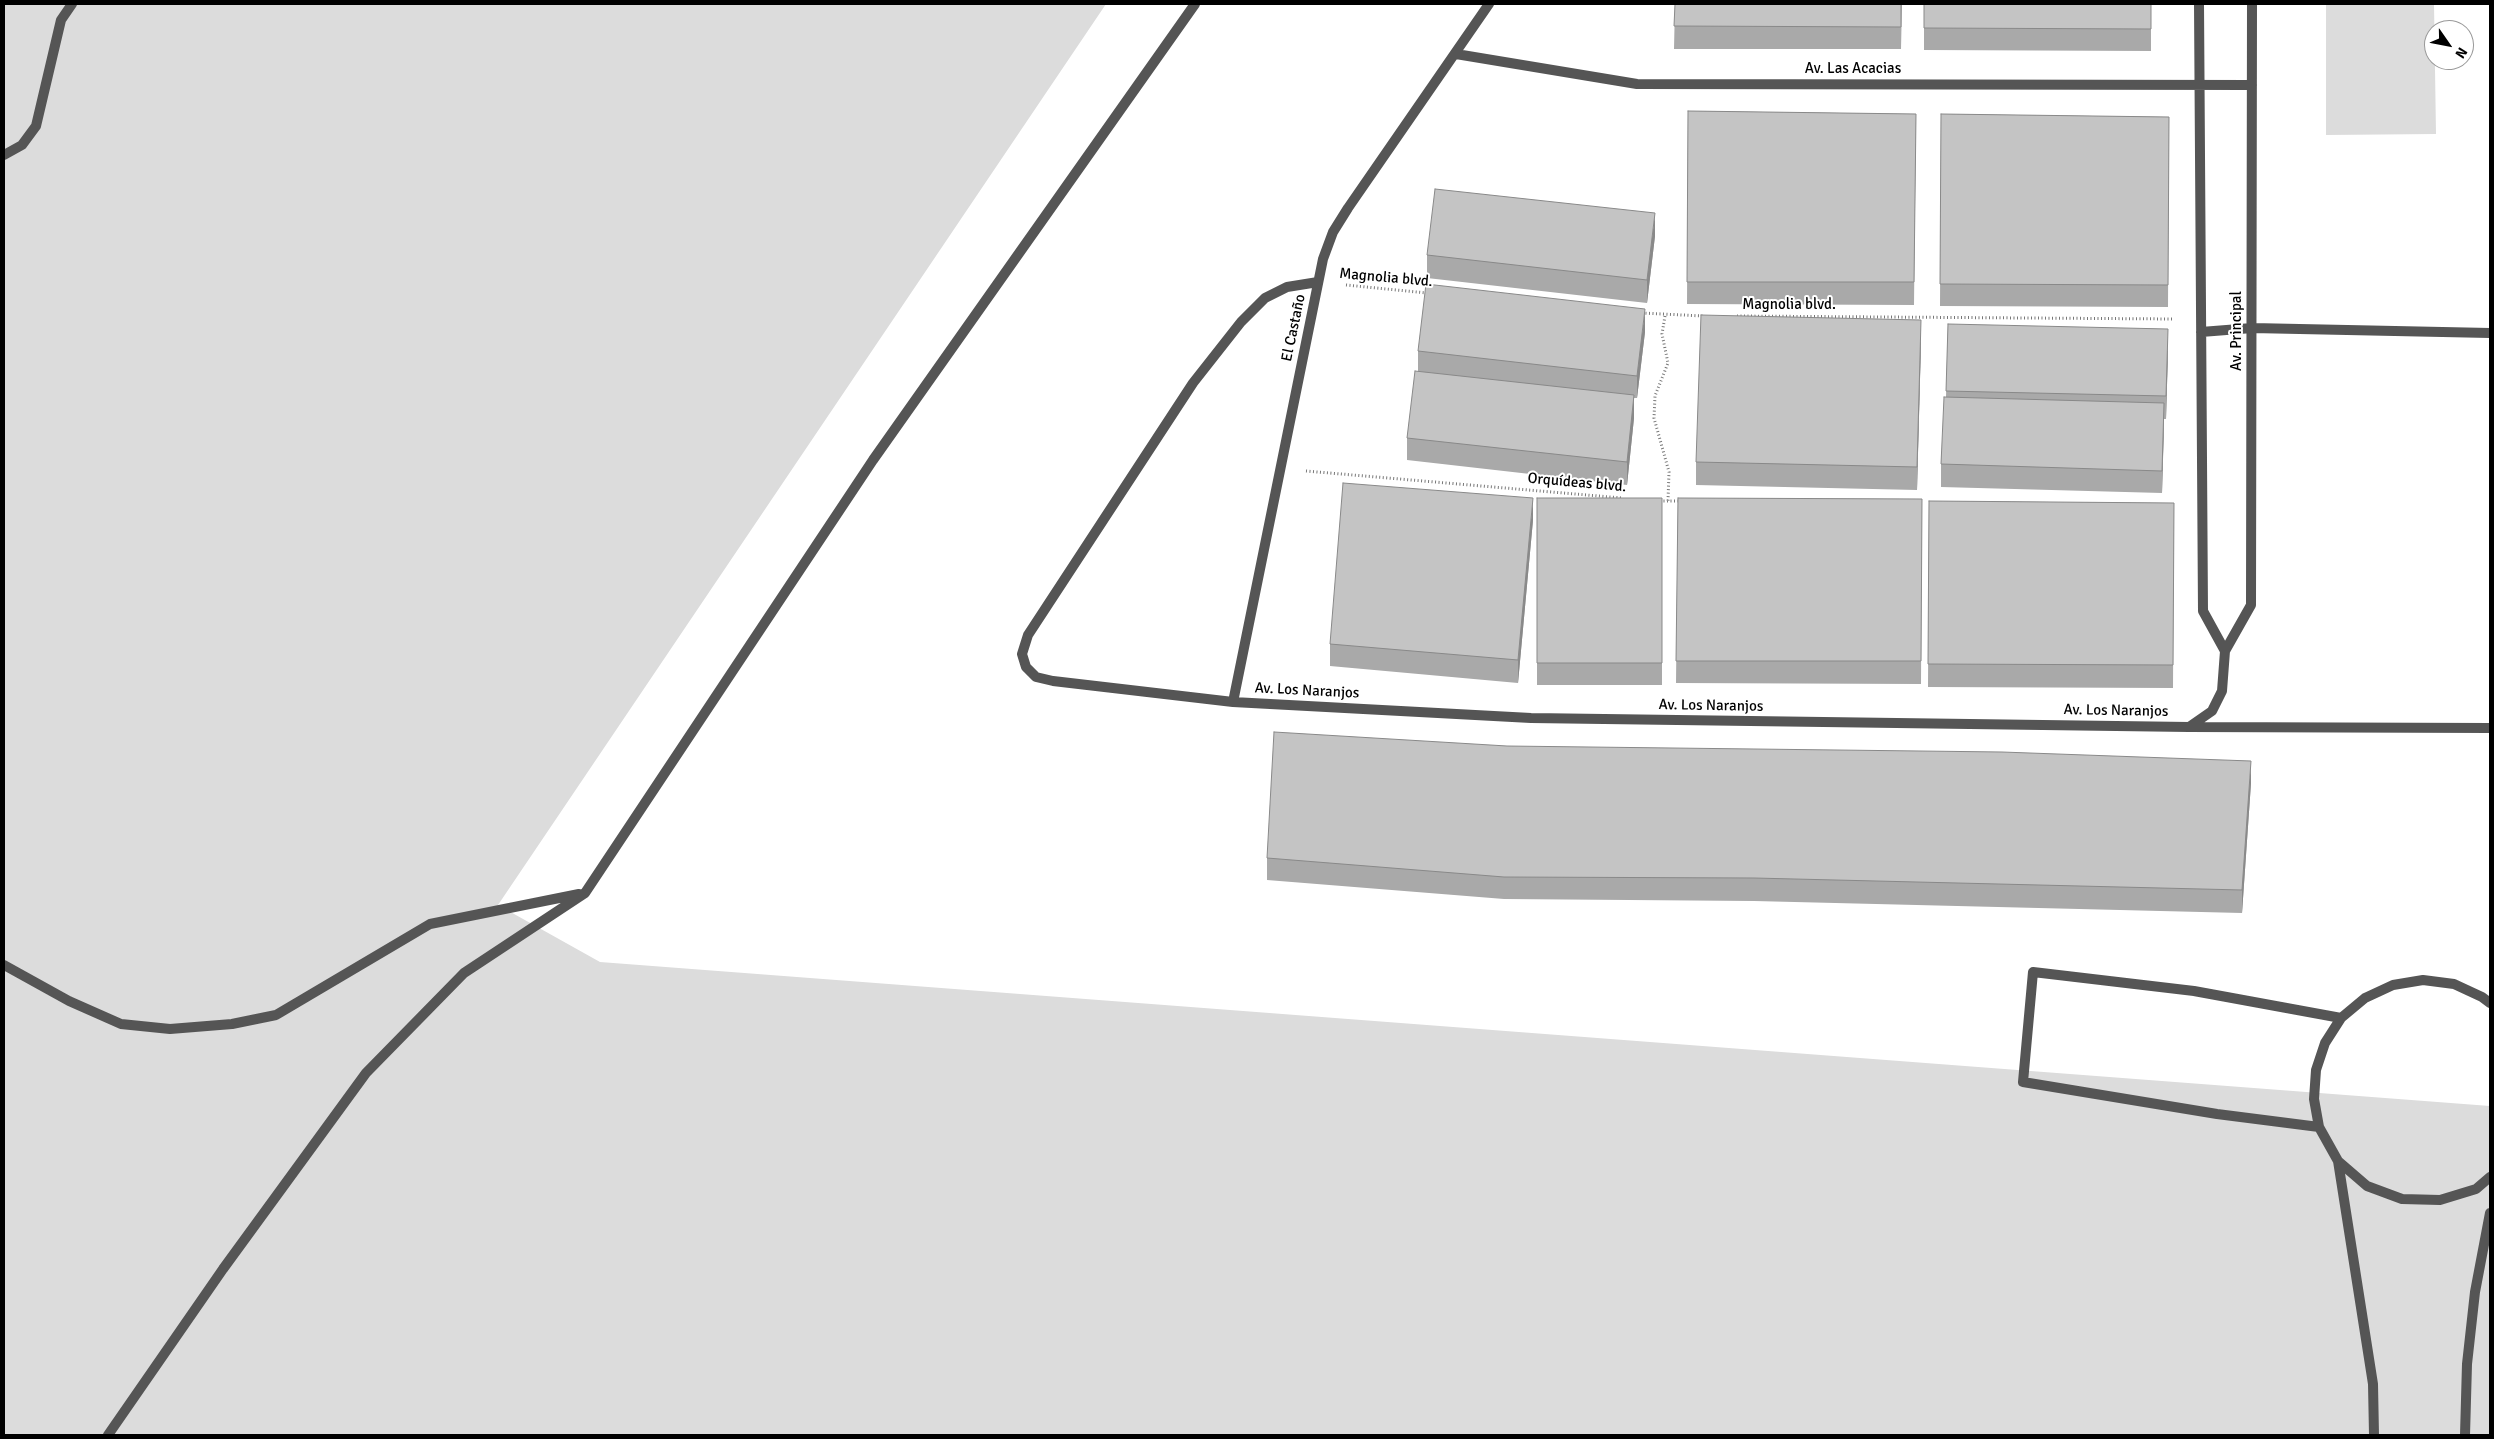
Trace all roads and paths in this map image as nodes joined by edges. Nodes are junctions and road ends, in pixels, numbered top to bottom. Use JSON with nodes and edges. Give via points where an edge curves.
{"nodes":[{"id":1,"x":72,"y":4,"type":"edge"},
{"id":2,"x":1195,"y":4,"type":"edge"},
{"id":3,"x":1489,"y":4,"type":"edge"},
{"id":4,"x":2199,"y":4,"type":"edge"},
{"id":5,"x":2252,"y":4,"type":"edge"},
{"id":6,"x":1456,"y":54,"type":"junction"},
{"id":7,"x":2200,"y":84,"type":"junction"},
{"id":8,"x":2252,"y":85,"type":"junction"},
{"id":9,"x":4,"y":155,"type":"edge"},
{"id":10,"x":1318,"y":282,"type":"junction"},
{"id":11,"x":1437,"y":294,"type":"edge"},
{"id":12,"x":1636,"y":313,"type":"edge"},
{"id":13,"x":1665,"y":316,"type":"junction"},
{"id":14,"x":1705,"y":316,"type":"edge"},
{"id":15,"x":1735,"y":316,"type":"edge"},
{"id":16,"x":2201,"y":319,"type":"junction"},
{"id":17,"x":2252,"y":328,"type":"junction"},
{"id":18,"x":2201,"y":332,"type":"junction"},
{"id":19,"x":2490,"y":333,"type":"edge"},
{"id":20,"x":1280,"y":469,"type":"junction"},
{"id":21,"x":1631,"y":499,"type":"edge"},
{"id":22,"x":1651,"y":501,"type":"edge"},
{"id":23,"x":1668,"y":501,"type":"junction"},
{"id":24,"x":1688,"y":502,"type":"edge"},
{"id":25,"x":2225,"y":651,"type":"junction"},
{"id":26,"x":1233,"y":702,"type":"junction"},
{"id":27,"x":2189,"y":727,"type":"junction"},
{"id":28,"x":2490,"y":728,"type":"edge"},
{"id":29,"x":585,"y":893,"type":"junction"},
{"id":30,"x":4,"y":964,"type":"edge"},
{"id":31,"x":2488,"y":999,"type":"edge"},
{"id":32,"x":2341,"y":1018,"type":"junction"},
{"id":33,"x":2319,"y":1127,"type":"junction"},
{"id":34,"x":2338,"y":1161,"type":"junction"},
{"id":35,"x":2490,"y":1177,"type":"edge"},
{"id":36,"x":2490,"y":1213,"type":"edge"},
{"id":37,"x":108,"y":1435,"type":"edge"},
{"id":38,"x":2374,"y":1435,"type":"edge"},
{"id":39,"x":2465,"y":1435,"type":"edge"}],
"edges":[{"from":1,"to":9,"type":"street","via":[[60,20],[36,126],[22,145]]},
{"from":2,"to":29,"type":"street","via":[[879,451]]},
{"from":3,"to":6,"type":"street","name":"El Castaño"},
{"from":4,"to":7,"type":"street"},
{"from":5,"to":8,"type":"street","name":"Av. Principal"},
{"from":6,"to":7,"type":"street","name":"Av. Las Acacias","via":[[1637,84]]},
{"from":6,"to":10,"type":"street","name":"El Castaño","via":[[1333,232]]},
{"from":7,"to":8,"type":"street","name":"Av. Las Acacias"},
{"from":7,"to":16,"type":"street"},
{"from":8,"to":17,"type":"street","name":"Av. Principal"},
{"from":10,"to":11,"type":"path","name":"Magnolia blvd."},
{"from":10,"to":20,"type":"street","name":"El Castaño"},
{"from":10,"to":26,"type":"street","name":"Av. Los Naranjos","via":[[1288,287],[1265,298],[1241,322],[1182,399],[1028,635],[1022,654],[1026,667],[1036,676],[1053,681]]},
{"from":12,"to":13,"type":"path"},
{"from":13,"to":14,"type":"path"},
{"from":13,"to":23,"type":"path","via":[[1662,334],[1668,363],[1655,396],[1654,418],[1669,472]]},
{"from":15,"to":16,"type":"path","name":"Magnolia blvd."},
{"from":16,"to":18,"type":"street"},
{"from":17,"to":18,"type":"street"},
{"from":17,"to":19,"type":"street"},
{"from":17,"to":25,"type":"street","name":"Av. Principal","via":[[2251,605]]},
{"from":18,"to":25,"type":"street","via":[[2203,611]]},
{"from":20,"to":21,"type":"path","name":"Orquídeas blvd."},
{"from":20,"to":26,"type":"street","name":"El Castaño"},
{"from":22,"to":23,"type":"path"},
{"from":23,"to":24,"type":"path"},
{"from":25,"to":27,"type":"street","name":"Av. Principal","via":[[2222,691],[2212,711]]},
{"from":26,"to":27,"type":"street","name":"Av. Los Naranjos","via":[[1531,718]]},
{"from":27,"to":28,"type":"street","name":"Av. Los Naranjos"},
{"from":29,"to":30,"type":"street","via":[[430,924],[276,1015],[232,1024],[170,1029],[121,1024],[69,1001]]},
{"from":29,"to":37,"type":"street","via":[[464,973],[366,1073],[223,1269]]},
{"from":31,"to":32,"type":"street","via":[[2454,984],[2423,980],[2393,985],[2365,998]]},
{"from":32,"to":33,"type":"street","via":[[2325,1043],[2316,1070],[2314,1099]]},
{"from":32,"to":33,"type":"street","via":[[2194,991],[2033,972],[2024,1082],[2217,1114]]},
{"from":33,"to":34,"type":"street"},
{"from":34,"to":35,"type":"street","via":[[2367,1186],[2402,1200],[2440,1200],[2476,1188]]},
{"from":34,"to":38,"type":"street","via":[[2373,1384]]},
{"from":36,"to":39,"type":"street","via":[[2475,1292],[2467,1364]]}]}
